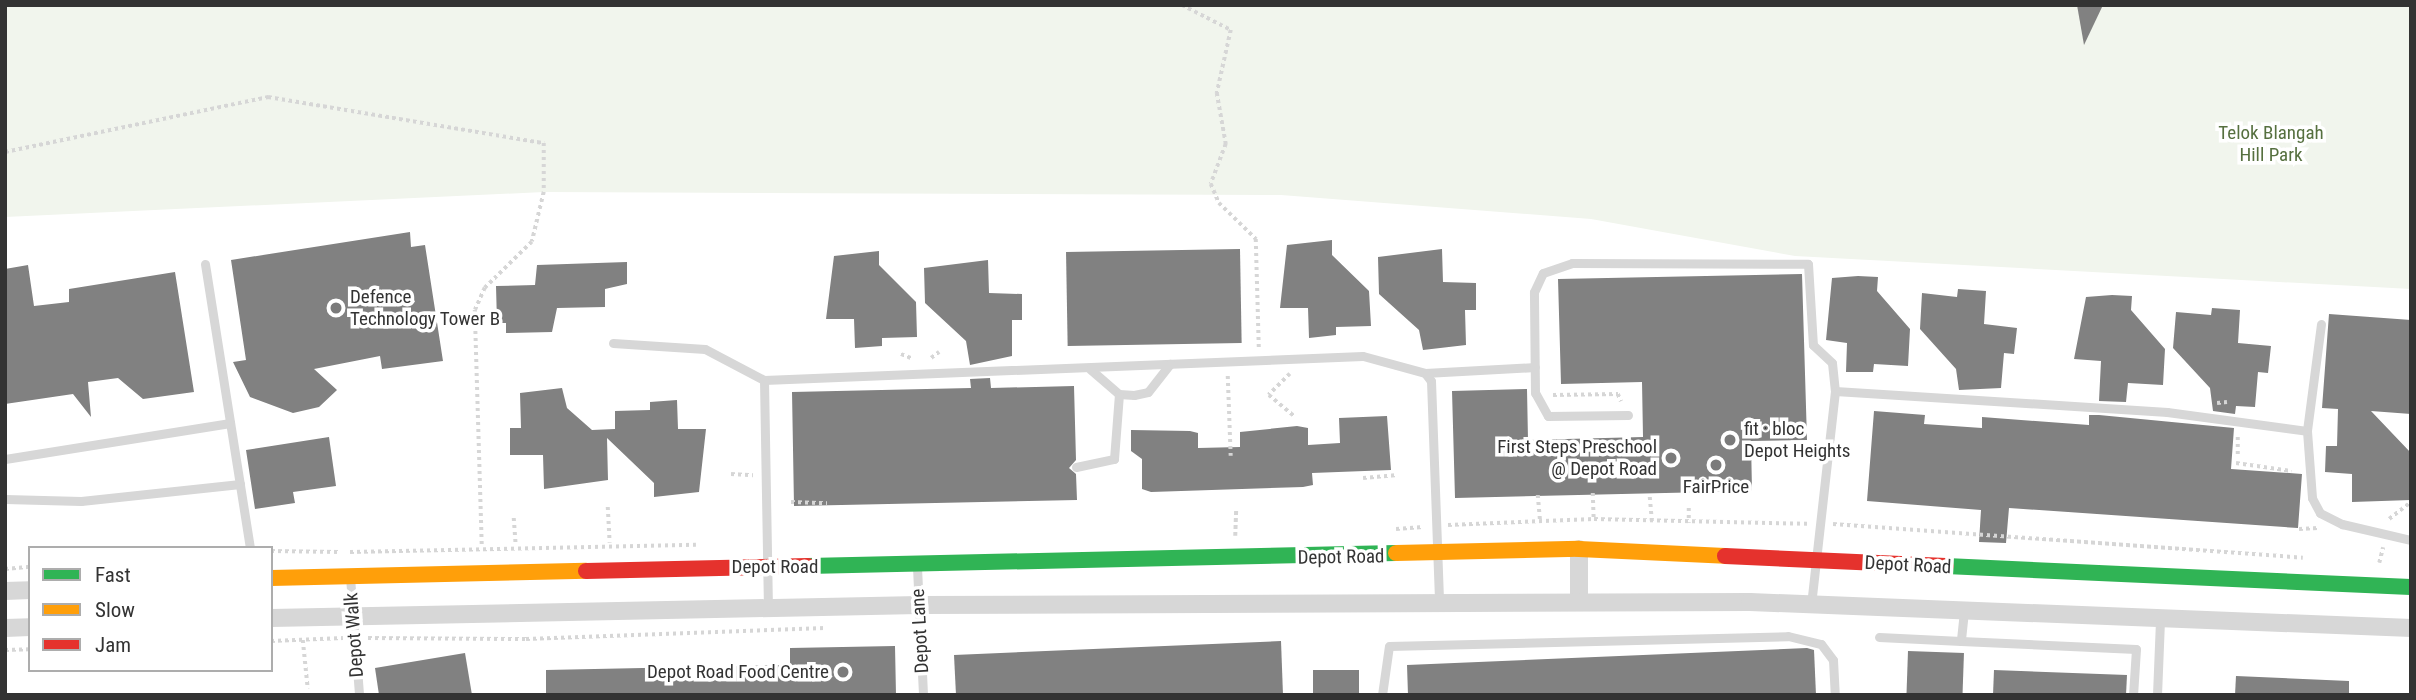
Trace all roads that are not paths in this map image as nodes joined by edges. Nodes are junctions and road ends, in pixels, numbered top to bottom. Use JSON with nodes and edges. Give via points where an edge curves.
{"nodes":[{"id":1,"x":205,"y":264,"type":"dead end"},
{"id":2,"x":2321,"y":324,"type":"dead end"},
{"id":3,"x":613,"y":343,"type":"dead end"},
{"id":4,"x":1170,"y":365,"type":"junction"},
{"id":5,"x":1535,"y":367,"type":"junction"},
{"id":6,"x":1090,"y":369,"type":"junction"},
{"id":7,"x":1424,"y":373,"type":"junction"},
{"id":8,"x":764,"y":380,"type":"junction"},
{"id":9,"x":1835,"y":391,"type":"junction"},
{"id":10,"x":1119,"y":394,"type":"junction"},
{"id":11,"x":1628,"y":415,"type":"road end"},
{"id":12,"x":230,"y":424,"type":"junction"},
{"id":13,"x":2307,"y":430,"type":"junction"},
{"id":14,"x":5,"y":459,"type":"edge"},
{"id":15,"x":1076,"y":467,"type":"dead end"},
{"id":16,"x":240,"y":484,"type":"junction"},
{"id":17,"x":5,"y":499,"type":"edge"},
{"id":18,"x":2411,"y":540,"type":"edge"},
{"id":19,"x":250,"y":546,"type":"edge"},
{"id":20,"x":1579,"y":549,"type":"junction"},
{"id":21,"x":1437,"y":553,"type":"junction"},
{"id":22,"x":1818,"y":561,"type":"junction"},
{"id":23,"x":768,"y":567,"type":"junction"},
{"id":24,"x":917,"y":567,"type":"junction"},
{"id":25,"x":350,"y":576,"type":"junction"},
{"id":26,"x":273,"y":578,"type":"edge"},
{"id":27,"x":2411,"y":587,"type":"edge"},
{"id":28,"x":28,"y":590,"type":"edge"},
{"id":29,"x":5,"y":591,"type":"edge"},
{"id":30,"x":1579,"y":602,"type":"junction"},
{"id":31,"x":1439,"y":605,"type":"junction"},
{"id":32,"x":1811,"y":605,"type":"junction"},
{"id":33,"x":919,"y":606,"type":"junction"},
{"id":34,"x":768,"y":608,"type":"junction"},
{"id":35,"x":1964,"y":611,"type":"junction"},
{"id":36,"x":352,"y":616,"type":"junction"},
{"id":37,"x":273,"y":618,"type":"edge"},
{"id":38,"x":2161,"y":619,"type":"junction"},
{"id":39,"x":28,"y":627,"type":"edge"},
{"id":40,"x":5,"y":628,"type":"edge"},
{"id":41,"x":2411,"y":628,"type":"edge"},
{"id":42,"x":1879,"y":637,"type":"dead end"},
{"id":43,"x":1961,"y":641,"type":"junction"},
{"id":44,"x":359,"y":695,"type":"edge"},
{"id":45,"x":923,"y":695,"type":"edge"},
{"id":46,"x":1382,"y":695,"type":"edge"},
{"id":47,"x":1835,"y":695,"type":"edge"},
{"id":48,"x":2133,"y":695,"type":"edge"},
{"id":49,"x":2157,"y":695,"type":"edge"}],
"edges":[{"from":1,"to":12,"type":"lane"},
{"from":2,"to":13,"type":"lane"},
{"from":3,"to":8,"type":"lane","via":[[705,349]]},
{"from":4,"to":6,"type":"lane"},
{"from":4,"to":7,"type":"lane","via":[[1363,356]]},
{"from":4,"to":10,"type":"lane","via":[[1148,392]]},
{"from":5,"to":7,"type":"lane"},
{"from":5,"to":9,"type":"lane","via":[[1534,292],[1543,273],[1572,263],[1808,264],[1808,337],[1832,363]]},
{"from":5,"to":11,"type":"lane","via":[[1535,384],[1548,416]]},
{"from":6,"to":8,"type":"lane"},
{"from":6,"to":10,"type":"lane"},
{"from":7,"to":21,"type":"lane","via":[[1431,381]]},
{"from":8,"to":23,"type":"lane"},
{"from":9,"to":13,"type":"lane","via":[[2167,412]]},
{"from":9,"to":22,"type":"lane"},
{"from":10,"to":15,"type":"lane","via":[[1114,459]]},
{"from":12,"to":14,"type":"lane"},
{"from":12,"to":16,"type":"lane"},
{"from":13,"to":18,"type":"lane","via":[[2309,488],[2320,513]]},
{"from":16,"to":17,"type":"lane","via":[[81,501]]},
{"from":16,"to":19,"type":"lane"},
{"from":20,"to":21,"type":"street","name":"Depot Road"},
{"from":20,"to":22,"type":"street","name":"Depot Road"},
{"from":20,"to":30,"type":"street"},
{"from":21,"to":24,"type":"street","name":"Depot Road"},
{"from":21,"to":31,"type":"lane"},
{"from":22,"to":27,"type":"street","name":"Depot Road"},
{"from":22,"to":32,"type":"lane"},
{"from":23,"to":24,"type":"street","name":"Depot Road"},
{"from":23,"to":25,"type":"street","name":"Depot Road"},
{"from":23,"to":34,"type":"lane"},
{"from":24,"to":33,"type":"lane","name":"Depot Lane"},
{"from":25,"to":26,"type":"street","name":"Depot Road"},
{"from":25,"to":36,"type":"lane","name":"Depot Walk"},
{"from":28,"to":29,"type":"street"},
{"from":30,"to":31,"type":"street","name":"Depot Road"},
{"from":30,"to":32,"type":"street","name":"Depot Road"},
{"from":31,"to":33,"type":"street","name":"Depot Road"},
{"from":32,"to":35,"type":"street","name":"Depot Road"},
{"from":33,"to":34,"type":"street","name":"Depot Road"},
{"from":33,"to":45,"type":"lane","name":"Depot Lane"},
{"from":34,"to":36,"type":"street","name":"Depot Road"},
{"from":35,"to":38,"type":"street","name":"Depot Road"},
{"from":35,"to":43,"type":"lane"},
{"from":36,"to":37,"type":"street","name":"Depot Road"},
{"from":36,"to":44,"type":"lane","name":"Depot Walk"},
{"from":38,"to":41,"type":"street","name":"Depot Road"},
{"from":38,"to":49,"type":"lane"},
{"from":39,"to":40,"type":"street"},
{"from":42,"to":43,"type":"lane"},
{"from":43,"to":48,"type":"lane","via":[[2136,649]]},
{"from":46,"to":47,"type":"lane","via":[[1383,655],[1393,645],[1788,636],[1821,643],[1833,660]]}]}
